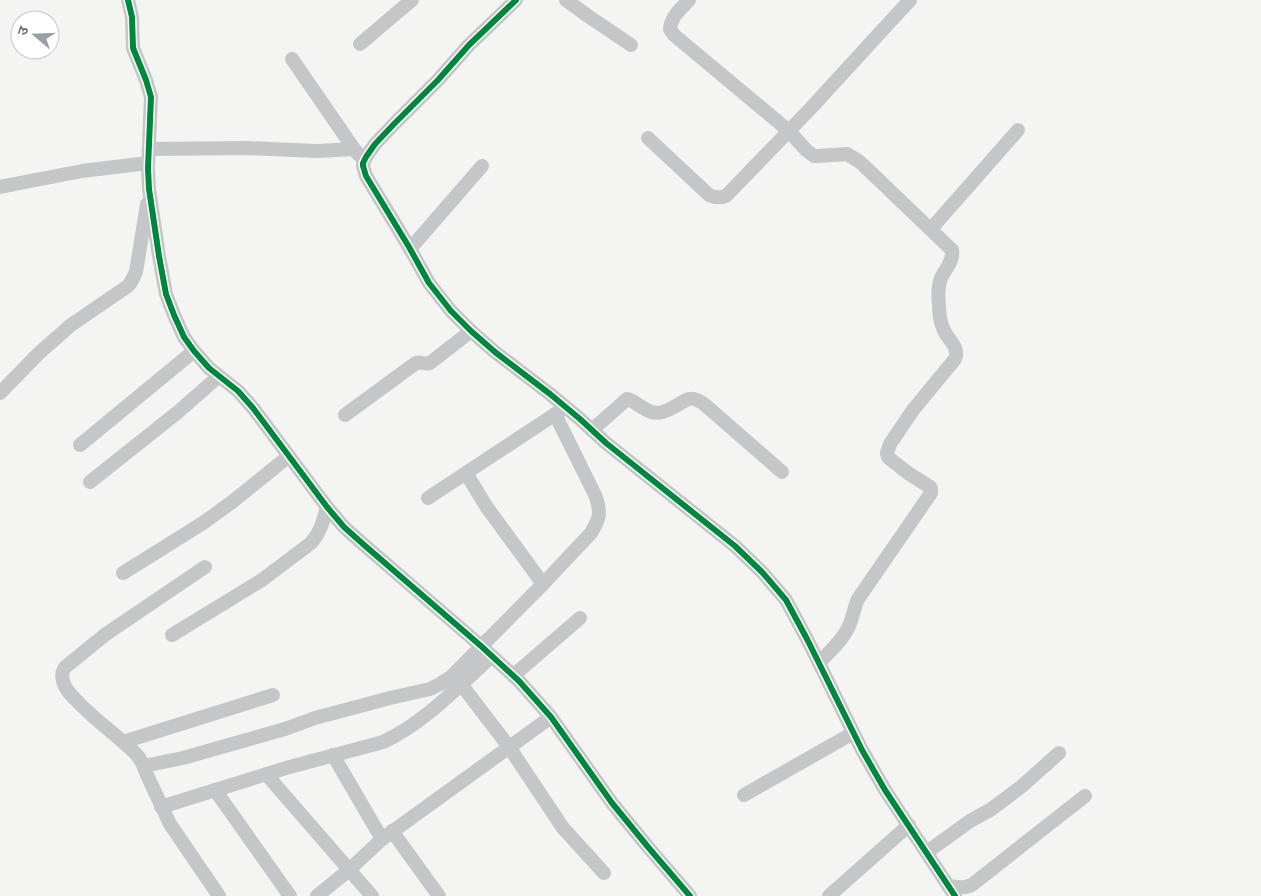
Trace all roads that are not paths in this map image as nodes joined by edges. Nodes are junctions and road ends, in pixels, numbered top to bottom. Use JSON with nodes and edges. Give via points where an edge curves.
{"nodes":[{"id":1,"x":128,"y":0,"type":"edge"},
{"id":2,"x":412,"y":0,"type":"edge"},
{"id":3,"x":516,"y":0,"type":"edge"},
{"id":4,"x":566,"y":0,"type":"edge"},
{"id":5,"x":689,"y":0,"type":"edge"},
{"id":6,"x":910,"y":0,"type":"edge"},
{"id":7,"x":360,"y":44,"type":"dead end"},
{"id":8,"x":631,"y":45,"type":"dead end"},
{"id":9,"x":292,"y":59,"type":"dead end"},
{"id":10,"x":1018,"y":130,"type":"dead end"},
{"id":11,"x":788,"y":131,"type":"junction"},
{"id":12,"x":648,"y":138,"type":"dead end"},
{"id":13,"x":354,"y":149,"type":"junction"},
{"id":14,"x":149,"y":156,"type":"junction"},
{"id":15,"x":364,"y":160,"type":"junction"},
{"id":16,"x":482,"y":166,"type":"dead end"},
{"id":17,"x":0,"y":187,"type":"edge"},
{"id":18,"x":149,"y":189,"type":"junction"},
{"id":19,"x":931,"y":229,"type":"junction"},
{"id":20,"x":410,"y":249,"type":"junction"},
{"id":21,"x":471,"y":331,"type":"junction"},
{"id":22,"x":194,"y":351,"type":"junction"},
{"id":23,"x":219,"y":376,"type":"junction"},
{"id":24,"x":0,"y":393,"type":"edge"},
{"id":25,"x":560,"y":411,"type":"junction"},
{"id":26,"x":345,"y":415,"type":"dead end"},
{"id":27,"x":592,"y":430,"type":"junction"},
{"id":28,"x":80,"y":445,"type":"dead end"},
{"id":29,"x":289,"y":456,"type":"junction"},
{"id":30,"x":782,"y":472,"type":"dead end"},
{"id":31,"x":466,"y":473,"type":"junction"},
{"id":32,"x":90,"y":482,"type":"dead end"},
{"id":33,"x":428,"y":498,"type":"dead end"},
{"id":34,"x":327,"y":508,"type":"junction"},
{"id":35,"x":205,"y":568,"type":"dead end"},
{"id":36,"x":123,"y":573,"type":"dead end"},
{"id":37,"x":543,"y":584,"type":"junction"},
{"id":38,"x":580,"y":618,"type":"dead end"},
{"id":39,"x":172,"y":634,"type":"dead end"},
{"id":40,"x":487,"y":651,"type":"junction"},
{"id":41,"x":819,"y":663,"type":"junction"},
{"id":42,"x":514,"y":676,"type":"junction"},
{"id":43,"x":461,"y":684,"type":"junction"},
{"id":44,"x":272,"y":695,"type":"dead end"},
{"id":45,"x":550,"y":717,"type":"junction"},
{"id":46,"x":854,"y":733,"type":"junction"},
{"id":47,"x":123,"y":742,"type":"junction"},
{"id":48,"x":509,"y":747,"type":"junction"},
{"id":49,"x":1059,"y":753,"type":"dead end"},
{"id":50,"x":333,"y":755,"type":"junction"},
{"id":51,"x":146,"y":770,"type":"junction"},
{"id":52,"x":266,"y":774,"type":"junction"},
{"id":53,"x":215,"y":790,"type":"junction"},
{"id":54,"x":744,"y":795,"type":"dead end"},
{"id":55,"x":1084,"y":796,"type":"dead end"},
{"id":56,"x":161,"y":807,"type":"junction"},
{"id":57,"x":909,"y":825,"type":"junction"},
{"id":58,"x":387,"y":835,"type":"junction"},
{"id":59,"x":927,"y":852,"type":"junction"},
{"id":60,"x":349,"y":870,"type":"junction"},
{"id":61,"x":604,"y":872,"type":"dead end"},
{"id":62,"x":951,"y":891,"type":"edge"},
{"id":63,"x":834,"y":894,"type":"edge"},
{"id":64,"x":219,"y":896,"type":"edge"},
{"id":65,"x":290,"y":896,"type":"edge"},
{"id":66,"x":317,"y":896,"type":"edge"},
{"id":67,"x":372,"y":896,"type":"edge"},
{"id":68,"x":439,"y":896,"type":"edge"},
{"id":69,"x":690,"y":896,"type":"edge"}],
"edges":[{"from":1,"to":14,"type":"street","via":[[133,48],[151,97]]},
{"from":2,"to":7,"type":"street"},
{"from":3,"to":15,"type":"street","via":[[469,45],[375,144]]},
{"from":4,"to":8,"type":"street"},
{"from":5,"to":11,"type":"street","via":[[673,17],[670,29]]},
{"from":6,"to":11,"type":"street"},
{"from":9,"to":13,"type":"street"},
{"from":10,"to":19,"type":"street"},
{"from":11,"to":12,"type":"street","via":[[721,198],[709,195]]},
{"from":11,"to":19,"type":"street","via":[[814,156],[852,156]]},
{"from":13,"to":14,"type":"street","via":[[247,148]]},
{"from":13,"to":15,"type":"street"},
{"from":14,"to":17,"type":"street"},
{"from":14,"to":18,"type":"street"},
{"from":15,"to":20,"type":"street","via":[[364,172],[369,183]]},
{"from":16,"to":20,"type":"street"},
{"from":18,"to":22,"type":"street","via":[[166,294],[179,327]]},
{"from":18,"to":24,"type":"street","via":[[136,272],[131,282],[65,330]]},
{"from":19,"to":41,"type":"street","via":[[953,254],[939,284],[938,304],[942,327],[957,354],[890,444],[888,457],[930,487],[931,493],[858,599],[845,634]]},
{"from":20,"to":21,"type":"street","via":[[440,299]]},
{"from":21,"to":25,"type":"street","via":[[547,391]]},
{"from":21,"to":26,"type":"street","via":[[430,363],[416,363]]},
{"from":22,"to":23,"type":"street"},
{"from":22,"to":28,"type":"street"},
{"from":23,"to":29,"type":"street","via":[[253,408]]},
{"from":23,"to":32,"type":"street"},
{"from":25,"to":27,"type":"street"},
{"from":25,"to":31,"type":"street"},
{"from":25,"to":37,"type":"street","via":[[596,497],[600,516],[591,533]]},
{"from":27,"to":30,"type":"street","via":[[627,399],[658,414],[690,398],[704,404]]},
{"from":27,"to":41,"type":"street","via":[[735,546],[762,572],[786,600]]},
{"from":29,"to":34,"type":"street"},
{"from":29,"to":36,"type":"street","via":[[203,523]]},
{"from":31,"to":33,"type":"street"},
{"from":31,"to":37,"type":"street"},
{"from":34,"to":39,"type":"street","via":[[321,530],[311,543],[262,580]]},
{"from":34,"to":40,"type":"street","via":[[363,544]]},
{"from":35,"to":47,"type":"street","via":[[106,634],[65,667],[62,673],[67,690]]},
{"from":37,"to":40,"type":"street"},
{"from":38,"to":42,"type":"street"},
{"from":40,"to":42,"type":"street"},
{"from":40,"to":43,"type":"street"},
{"from":40,"to":51,"type":"street","via":[[430,689],[315,718]]},
{"from":41,"to":46,"type":"street"},
{"from":42,"to":45,"type":"street"},
{"from":43,"to":48,"type":"street"},
{"from":43,"to":50,"type":"street","via":[[397,736]]},
{"from":44,"to":47,"type":"street"},
{"from":45,"to":48,"type":"street"},
{"from":45,"to":69,"type":"street","via":[[612,802]]},
{"from":46,"to":54,"type":"street"},
{"from":46,"to":57,"type":"street","via":[[885,790]]},
{"from":47,"to":51,"type":"street"},
{"from":48,"to":58,"type":"street"},
{"from":48,"to":61,"type":"street","via":[[563,828]]},
{"from":49,"to":59,"type":"street","via":[[1005,799]]},
{"from":50,"to":52,"type":"street"},
{"from":50,"to":58,"type":"street"},
{"from":51,"to":56,"type":"street"},
{"from":52,"to":53,"type":"street"},
{"from":52,"to":60,"type":"street"},
{"from":53,"to":56,"type":"street"},
{"from":53,"to":65,"type":"street"},
{"from":55,"to":62,"type":"street","via":[[973,884]]},
{"from":56,"to":64,"type":"street"},
{"from":57,"to":59,"type":"street"},
{"from":57,"to":63,"type":"street"},
{"from":58,"to":60,"type":"street"},
{"from":58,"to":68,"type":"street"},
{"from":59,"to":62,"type":"street"},
{"from":60,"to":66,"type":"street"},
{"from":60,"to":67,"type":"street"}]}
